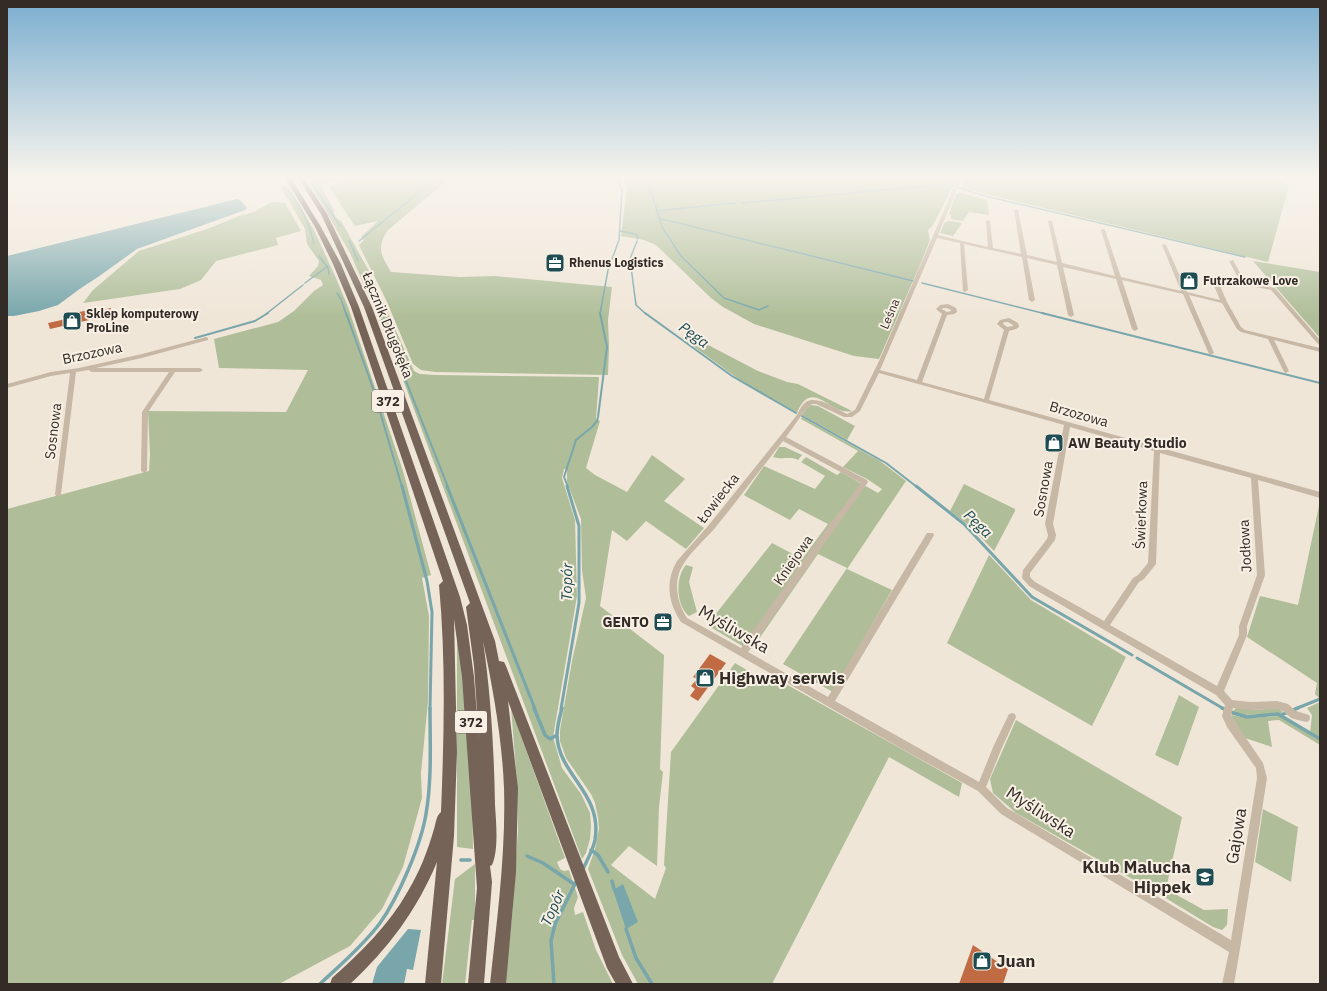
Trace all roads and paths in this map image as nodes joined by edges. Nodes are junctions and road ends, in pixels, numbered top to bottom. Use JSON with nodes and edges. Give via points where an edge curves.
{"nodes":[{"id":1,"x":316,"y":224,"type":"edge"},
{"id":2,"x":329,"y":224,"type":"edge"},
{"id":3,"x":940,"y":224,"type":"edge"},
{"id":4,"x":988,"y":224,"type":"edge"},
{"id":5,"x":1018,"y":224,"type":"edge"},
{"id":6,"x":1051,"y":224,"type":"edge"},
{"id":7,"x":1103,"y":230,"type":"dead end"},
{"id":8,"x":935,"y":236,"type":"junction"},
{"id":9,"x":962,"y":243,"type":"junction"},
{"id":10,"x":1164,"y":245,"type":"dead end"},
{"id":11,"x":991,"y":249,"type":"junction"},
{"id":12,"x":1024,"y":256,"type":"junction"},
{"id":13,"x":1231,"y":261,"type":"dead end"},
{"id":14,"x":1059,"y":264,"type":"junction"},
{"id":15,"x":1119,"y":278,"type":"junction"},
{"id":16,"x":1243,"y":282,"type":"junction"},
{"id":17,"x":965,"y":290,"type":"dead end"},
{"id":18,"x":1185,"y":293,"type":"junction"},
{"id":19,"x":1032,"y":300,"type":"dead end"},
{"id":20,"x":1224,"y":302,"type":"junction"},
{"id":21,"x":945,"y":313,"type":"dead end"},
{"id":22,"x":1071,"y":315,"type":"dead end"},
{"id":23,"x":1007,"y":329,"type":"dead end"},
{"id":24,"x":1135,"y":329,"type":"dead end"},
{"id":25,"x":1270,"y":338,"type":"junction"},
{"id":26,"x":206,"y":339,"type":"dead end"},
{"id":27,"x":1320,"y":343,"type":"edge"},
{"id":28,"x":1320,"y":350,"type":"edge"},
{"id":29,"x":1211,"y":353,"type":"dead end"},
{"id":30,"x":200,"y":370,"type":"dead end"},
{"id":31,"x":877,"y":370,"type":"junction"},
{"id":32,"x":76,"y":371,"type":"junction"},
{"id":33,"x":173,"y":371,"type":"junction"},
{"id":34,"x":1286,"y":371,"type":"dead end"},
{"id":35,"x":919,"y":382,"type":"junction"},
{"id":36,"x":7,"y":386,"type":"edge"},
{"id":37,"x":812,"y":401,"type":"joint"},
{"id":38,"x":986,"y":402,"type":"junction"},
{"id":39,"x":1067,"y":424,"type":"junction"},
{"id":40,"x":782,"y":438,"type":"junction"},
{"id":41,"x":1157,"y":449,"type":"junction"},
{"id":42,"x":144,"y":472,"type":"dead end"},
{"id":43,"x":1254,"y":476,"type":"junction"},
{"id":44,"x":58,"y":494,"type":"dead end"},
{"id":45,"x":1320,"y":495,"type":"edge"},
{"id":46,"x":930,"y":535,"type":"dead end"},
{"id":47,"x":1052,"y":535,"type":"joint"},
{"id":48,"x":440,"y":560,"type":"junction"},
{"id":49,"x":467,"y":579,"type":"junction"},
{"id":50,"x":684,"y":620,"type":"joint"},
{"id":51,"x":1105,"y":626,"type":"junction"},
{"id":52,"x":489,"y":641,"type":"junction"},
{"id":53,"x":742,"y":653,"type":"junction"},
{"id":54,"x":1219,"y":692,"type":"junction"},
{"id":55,"x":830,"y":702,"type":"junction"},
{"id":56,"x":1229,"y":708,"type":"junction"},
{"id":57,"x":1012,"y":717,"type":"dead end"},
{"id":58,"x":1306,"y":718,"type":"dead end"},
{"id":59,"x":981,"y":788,"type":"junction"},
{"id":60,"x":448,"y":805,"type":"junction"},
{"id":61,"x":484,"y":887,"type":"junction"},
{"id":62,"x":1235,"y":949,"type":"junction"},
{"id":63,"x":338,"y":984,"type":"edge"},
{"id":64,"x":433,"y":984,"type":"edge"},
{"id":65,"x":476,"y":984,"type":"edge"},
{"id":66,"x":498,"y":984,"type":"edge"},
{"id":67,"x":625,"y":984,"type":"edge"},
{"id":68,"x":1228,"y":984,"type":"edge"}],
"edges":[{"from":1,"to":48,"type":"main road","name":"Łącznik Długołęka","number":"372","via":[[357,313]]},
{"from":2,"to":49,"type":"main road","name":"Łącznik Długołęka","number":"372","via":[[368,307]]},
{"from":3,"to":8,"type":"street","name":"Leśna"},
{"from":4,"to":11,"type":"street"},
{"from":5,"to":12,"type":"street"},
{"from":6,"to":14,"type":"street"},
{"from":7,"to":15,"type":"street"},
{"from":8,"to":9,"type":"street"},
{"from":8,"to":31,"type":"street","name":"Leśna"},
{"from":9,"to":11,"type":"street"},
{"from":9,"to":17,"type":"street"},
{"from":10,"to":18,"type":"street"},
{"from":11,"to":12,"type":"street"},
{"from":12,"to":14,"type":"street"},
{"from":12,"to":19,"type":"street"},
{"from":13,"to":16,"type":"street"},
{"from":14,"to":15,"type":"street"},
{"from":14,"to":22,"type":"street"},
{"from":15,"to":18,"type":"street"},
{"from":15,"to":24,"type":"street"},
{"from":16,"to":20,"type":"street","via":[[1216,279]]},
{"from":16,"to":27,"type":"street","via":[[1273,289]]},
{"from":18,"to":20,"type":"street"},
{"from":18,"to":29,"type":"street"},
{"from":20,"to":25,"type":"street","via":[[1241,330]]},
{"from":21,"to":35,"type":"street"},
{"from":23,"to":38,"type":"street"},
{"from":25,"to":28,"type":"street"},
{"from":25,"to":34,"type":"street"},
{"from":26,"to":32,"type":"street","name":"Brzozowa"},
{"from":30,"to":33,"type":"street"},
{"from":31,"to":35,"type":"street","name":"Brzozowa"},
{"from":31,"to":37,"type":"street","name":"Leśna","via":[[857,411],[852,415],[841,414]]},
{"from":32,"to":33,"type":"street"},
{"from":32,"to":36,"type":"street","name":"Brzozowa","via":[[51,374]]},
{"from":32,"to":44,"type":"street","name":"Sosnowa"},
{"from":33,"to":42,"type":"street","via":[[145,412]]},
{"from":35,"to":38,"type":"street","name":"Brzozowa"},
{"from":37,"to":40,"type":"street","name":"Łowiecka","via":[[807,403]]},
{"from":38,"to":39,"type":"street","name":"Brzozowa"},
{"from":39,"to":41,"type":"street","name":"Brzozowa"},
{"from":39,"to":47,"type":"street","name":"Sosnowa","via":[[1050,524]]},
{"from":40,"to":50,"type":"street","name":"Łowiecka","via":[[678,567],[673,587]]},
{"from":40,"to":53,"type":"street","name":"Kniejowa","via":[[865,482]]},
{"from":41,"to":43,"type":"street","name":"Brzozowa"},
{"from":41,"to":51,"type":"street","name":"Świerkowa","via":[[1152,564],[1141,578],[1136,580]]},
{"from":43,"to":45,"type":"street","name":"Brzozowa"},
{"from":43,"to":54,"type":"street","name":"Jodłowa","via":[[1261,575],[1243,626],[1243,635]]},
{"from":46,"to":55,"type":"street"},
{"from":47,"to":51,"type":"street","name":"Gajowa","via":[[1051,540],[1026,572],[1026,578],[1032,584]]},
{"from":48,"to":60,"type":"main road","via":[[447,599],[449,631]]},
{"from":48,"to":61,"type":"main road","number":"372","via":[[454,597],[465,652]]},
{"from":49,"to":52,"type":"main road"},
{"from":49,"to":61,"type":"main road","number":"372","via":[[478,647],[486,726],[489,813]]},
{"from":50,"to":53,"type":"street","name":"Myśliwska"},
{"from":51,"to":54,"type":"street","name":"Gajowa"},
{"from":52,"to":66,"type":"main road","via":[[504,712],[511,788],[509,872]]},
{"from":52,"to":67,"type":"main road","via":[[613,962]]},
{"from":53,"to":55,"type":"street","name":"Myśliwska"},
{"from":54,"to":56,"type":"street","name":"Gajowa"},
{"from":55,"to":59,"type":"street","name":"Myśliwska"},
{"from":56,"to":58,"type":"street","via":[[1285,707],[1294,715]]},
{"from":56,"to":62,"type":"street","name":"Gajowa","via":[[1226,716],[1260,766],[1262,778]]},
{"from":57,"to":59,"type":"street","via":[[996,748]]},
{"from":59,"to":62,"type":"street","name":"Myśliwska","via":[[1004,811]]},
{"from":60,"to":63,"type":"main road","via":[[430,862],[408,907],[372,953]]},
{"from":60,"to":64,"type":"main road","via":[[444,881]]},
{"from":61,"to":65,"type":"main road","number":"372"},
{"from":62,"to":68,"type":"street","name":"Gajowa"}]}
